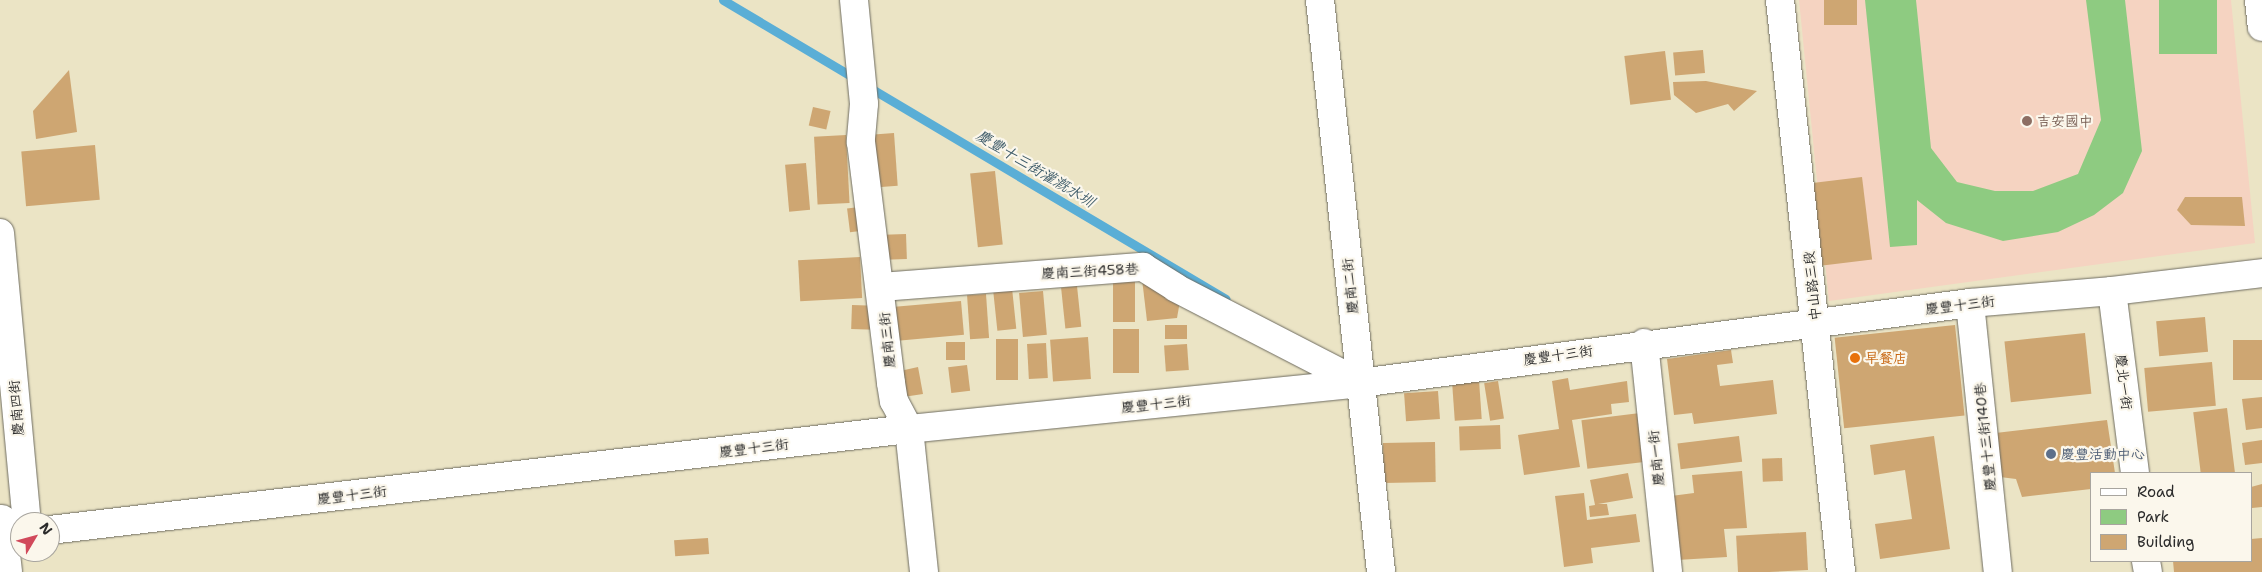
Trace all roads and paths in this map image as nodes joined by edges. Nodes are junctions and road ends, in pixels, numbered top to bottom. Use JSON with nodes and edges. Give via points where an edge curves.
{"nodes":[{"id":1,"x":854,"y":0,"type":"edge"},
{"id":2,"x":1320,"y":0,"type":"edge"},
{"id":3,"x":1780,"y":0,"type":"edge"},
{"id":4,"x":2259,"y":0,"type":"edge"},
{"id":5,"x":2262,"y":27,"type":"edge"},
{"id":6,"x":0,"y":233,"type":"edge"},
{"id":7,"x":2262,"y":273,"type":"edge"},
{"id":8,"x":881,"y":287,"type":"junction"},
{"id":9,"x":2112,"y":291,"type":"junction"},
{"id":10,"x":1970,"y":303,"type":"junction"},
{"id":11,"x":1816,"y":324,"type":"junction"},
{"id":12,"x":1644,"y":343,"type":"junction"},
{"id":13,"x":1360,"y":383,"type":"junction"},
{"id":14,"x":909,"y":429,"type":"junction"},
{"id":15,"x":2135,"y":472,"type":"edge"},
{"id":16,"x":12,"y":512,"type":"edge"},
{"id":17,"x":60,"y":529,"type":"edge"},
{"id":18,"x":10,"y":547,"type":"edge"},
{"id":19,"x":8,"y":572,"type":"edge"},
{"id":20,"x":924,"y":572,"type":"edge"},
{"id":21,"x":1382,"y":572,"type":"edge"},
{"id":22,"x":1668,"y":572,"type":"edge"},
{"id":23,"x":1841,"y":572,"type":"edge"},
{"id":24,"x":1998,"y":572,"type":"edge"}],
"edges":[{"from":1,"to":8,"type":"street","name":"慶南三街","via":[[864,104],[861,142]]},
{"from":2,"to":13,"type":"street","name":"慶南二街"},
{"from":3,"to":11,"type":"street","name":"中山路三段"},
{"from":4,"to":5,"type":"street"},
{"from":6,"to":16,"type":"street","name":"慶南四街"},
{"from":7,"to":9,"type":"street","name":"慶豐十三街"},
{"from":8,"to":13,"type":"street","name":"慶南三街458巷","via":[[1143,267],[1176,288]]},
{"from":8,"to":14,"type":"street","name":"慶南三街","via":[[894,401]]},
{"from":9,"to":10,"type":"street","name":"慶豐十三街"},
{"from":9,"to":15,"type":"street","name":"慶北一街"},
{"from":10,"to":11,"type":"street","name":"慶豐十三街"},
{"from":10,"to":24,"type":"street","name":"慶豐十三街140巷"},
{"from":11,"to":12,"type":"street","name":"慶豐十三街"},
{"from":11,"to":23,"type":"street","name":"中山路三段"},
{"from":12,"to":13,"type":"street","name":"慶豐十三街"},
{"from":12,"to":22,"type":"street","name":"慶南一街"},
{"from":13,"to":14,"type":"street","name":"慶豐十三街"},
{"from":13,"to":21,"type":"street","name":"慶南二街"},
{"from":14,"to":17,"type":"street","name":"慶豐十三街"},
{"from":14,"to":20,"type":"street","name":"慶南三街"},
{"from":18,"to":19,"type":"street","name":"慶南四街"}]}
